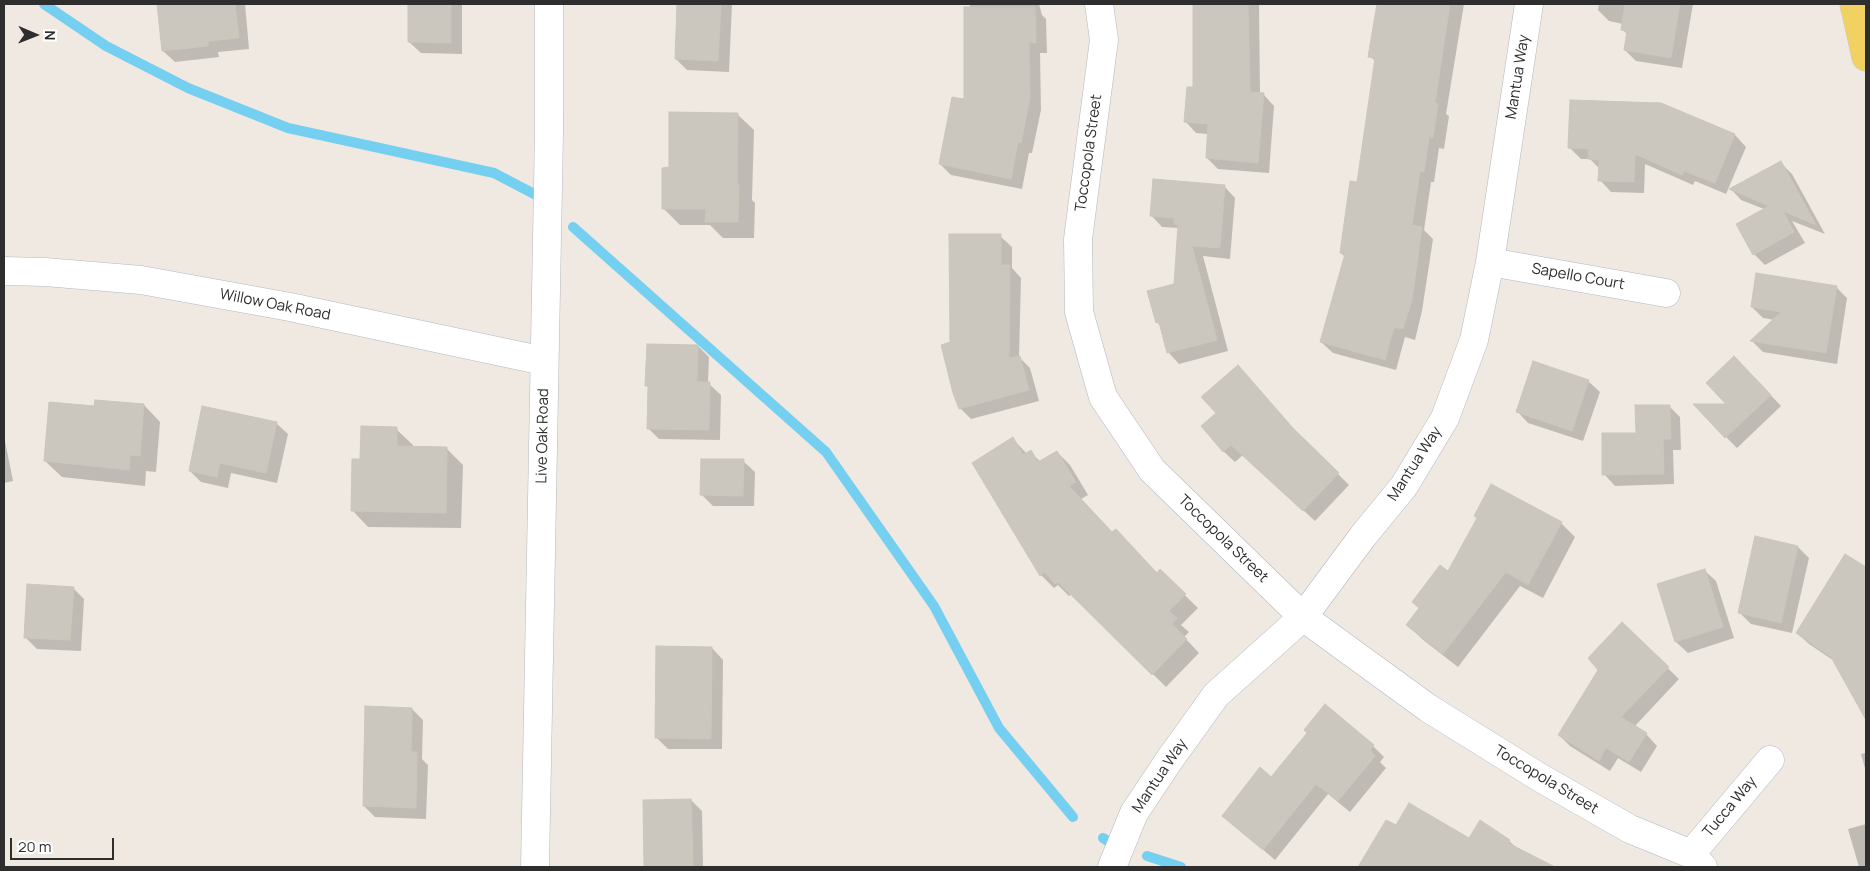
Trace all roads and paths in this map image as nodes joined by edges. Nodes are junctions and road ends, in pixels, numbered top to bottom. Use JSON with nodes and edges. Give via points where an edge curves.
{"nodes":[{"id":1,"x":549,"y":4,"type":"edge"},
{"id":2,"x":1099,"y":4,"type":"edge"},
{"id":3,"x":1529,"y":4,"type":"edge"},
{"id":4,"x":1854,"y":4,"type":"edge"},
{"id":5,"x":1866,"y":57,"type":"edge"},
{"id":6,"x":1490,"y":262,"type":"junction"},
{"id":7,"x":4,"y":271,"type":"edge"},
{"id":8,"x":1666,"y":292,"type":"dead end"},
{"id":9,"x":544,"y":361,"type":"junction"},
{"id":10,"x":1303,"y":617,"type":"junction"},
{"id":11,"x":1770,"y":760,"type":"dead end"},
{"id":12,"x":1697,"y":860,"type":"edge"},
{"id":13,"x":536,"y":867,"type":"edge"},
{"id":14,"x":1112,"y":867,"type":"edge"}],
"edges":[{"from":1,"to":9,"type":"street","name":"Live Oak Road"},
{"from":2,"to":10,"type":"street","name":"Toccopola Street","via":[[1104,40],[1078,238],[1079,312],[1103,397],[1152,470]]},
{"from":3,"to":6,"type":"street","name":"Mantua Way"},
{"from":4,"to":5,"type":"main road"},
{"from":6,"to":8,"type":"street","name":"Sapello Court"},
{"from":6,"to":10,"type":"street","name":"Mantua Way","via":[[1474,340],[1445,418],[1404,486]]},
{"from":7,"to":9,"type":"street","name":"Willow Oak Road","via":[[141,280],[290,307]]},
{"from":9,"to":13,"type":"street","name":"Live Oak Road"},
{"from":10,"to":12,"type":"street","name":"Toccopola Street","via":[[1428,708],[1539,777],[1630,829]]},
{"from":10,"to":14,"type":"street","name":"Mantua Way","via":[[1216,695],[1134,813]]},
{"from":11,"to":12,"type":"street","name":"Tucca Way"}]}
